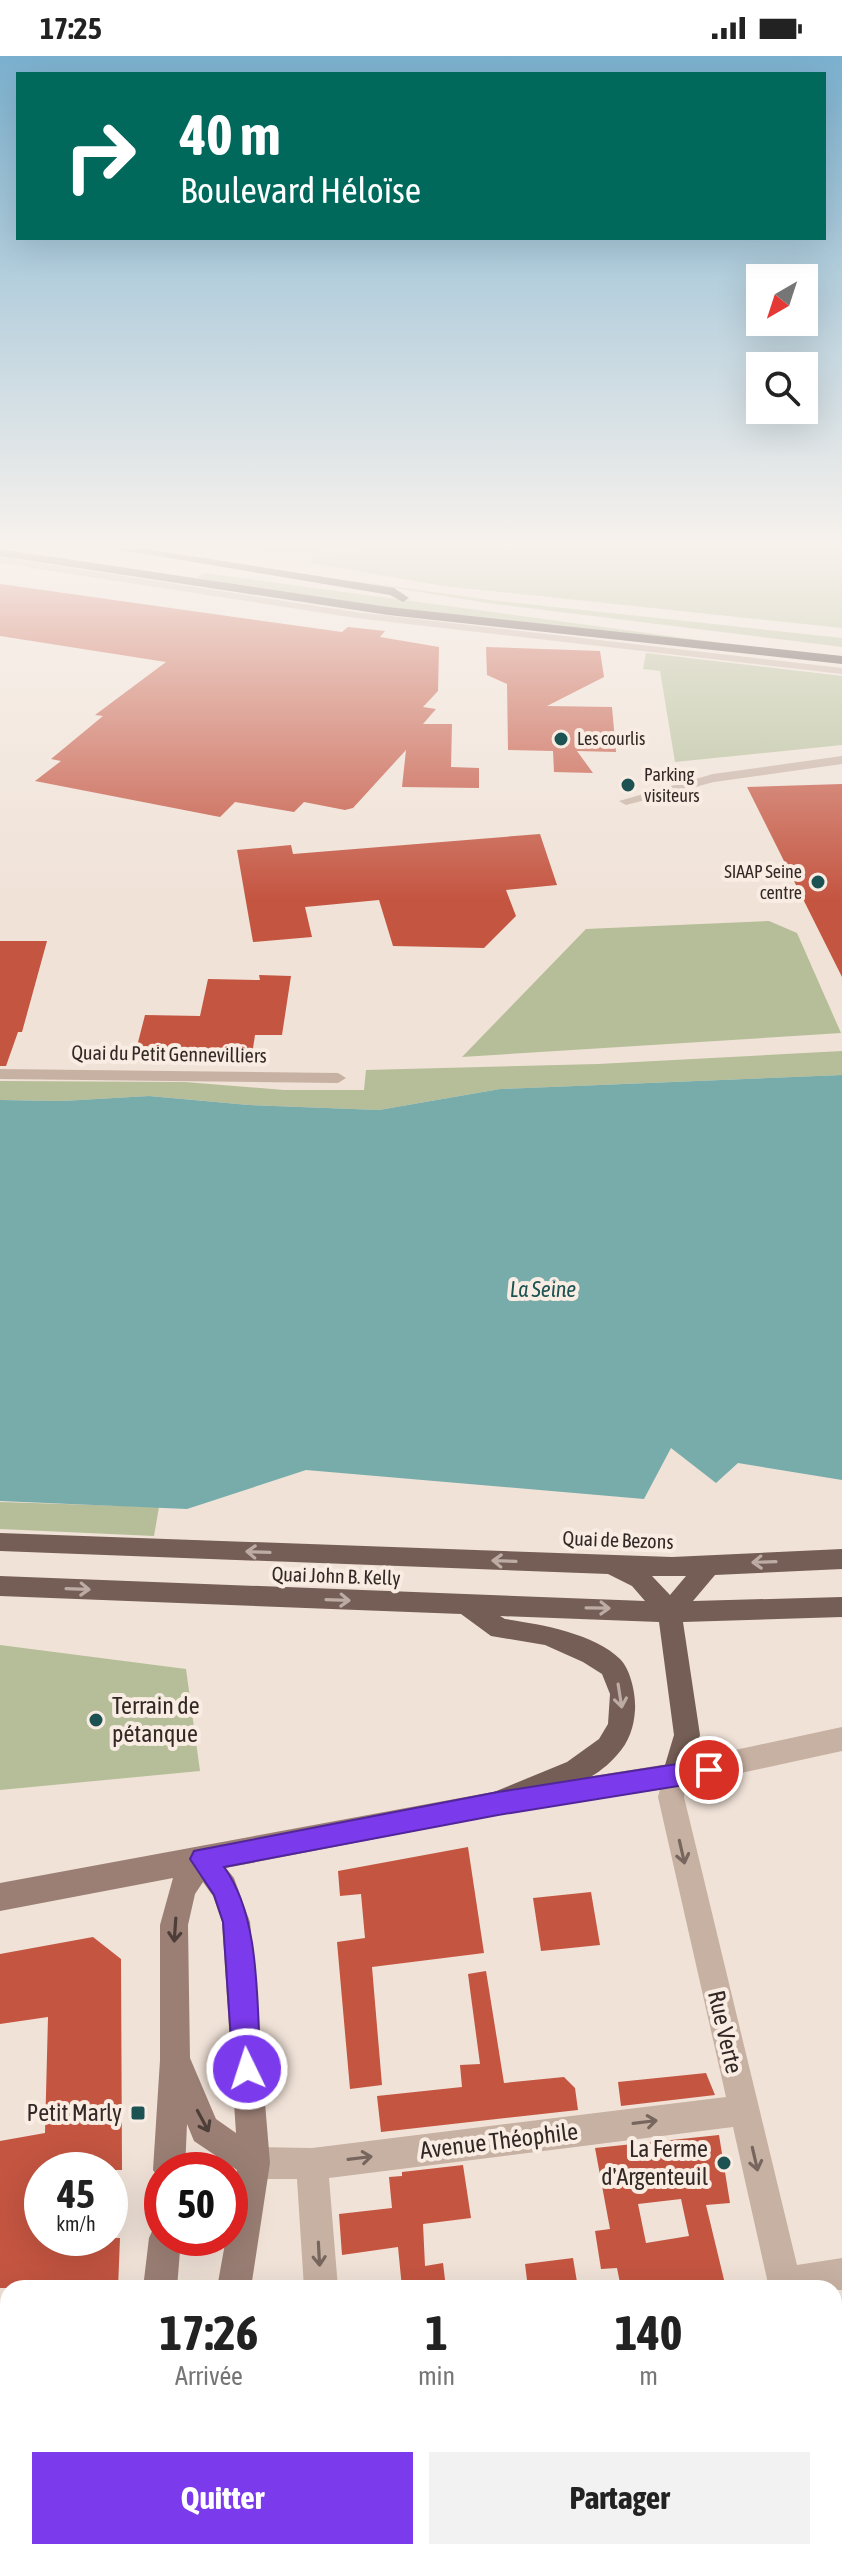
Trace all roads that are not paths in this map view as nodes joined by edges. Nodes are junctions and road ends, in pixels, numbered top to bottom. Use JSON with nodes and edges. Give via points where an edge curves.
{"nodes":[{"id":1,"x":797,"y":666,"type":"edge"},
{"id":2,"x":842,"y":671,"type":"edge"},
{"id":3,"x":842,"y":760,"type":"edge"},
{"id":4,"x":626,"y":801,"type":"dead end"},
{"id":5,"x":0,"y":1074,"type":"edge"},
{"id":6,"x":338,"y":1078,"type":"dead end"},
{"id":7,"x":0,"y":1542,"type":"edge"},
{"id":8,"x":392,"y":1557,"type":"joint"},
{"id":9,"x":842,"y":1559,"type":"edge"},
{"id":10,"x":609,"y":1564,"type":"junction"},
{"id":11,"x":709,"y":1565,"type":"junction"},
{"id":12,"x":0,"y":1586,"type":"edge"},
{"id":13,"x":468,"y":1606,"type":"junction"},
{"id":14,"x":842,"y":1607,"type":"edge"},
{"id":15,"x":670,"y":1612,"type":"junction"},
{"id":16,"x":842,"y":1739,"type":"edge"},
{"id":17,"x":675,"y":1775,"type":"junction"},
{"id":18,"x":498,"y":1803,"type":"junction"},
{"id":19,"x":203,"y":1859,"type":"junction"},
{"id":20,"x":0,"y":1897,"type":"edge"},
{"id":21,"x":175,"y":2060,"type":"junction"},
{"id":22,"x":743,"y":2110,"type":"junction"},
{"id":23,"x":170,"y":2152,"type":"edge"},
{"id":24,"x":254,"y":2163,"type":"junction"},
{"id":25,"x":312,"y":2164,"type":"junction"},
{"id":26,"x":163,"y":2256,"type":"edge"},
{"id":27,"x":842,"y":2274,"type":"edge"},
{"id":28,"x":161,"y":2280,"type":"edge"},
{"id":29,"x":235,"y":2280,"type":"edge"},
{"id":30,"x":320,"y":2280,"type":"edge"},
{"id":31,"x":785,"y":2280,"type":"edge"},
{"id":32,"x":814,"y":2280,"type":"edge"}],
"edges":[{"from":1,"to":2,"type":"street"},
{"from":3,"to":4,"type":"street","via":[[713,778]]},
{"from":5,"to":6,"type":"street","name":"Quai du Petit Gennevilliers"},
{"from":8,"to":7,"type":"main road","name":"Quai John B. Kelly","one_way":true},
{"from":10,"to":8,"type":"main road","name":"Quai de Bezons","one_way":true},
{"from":9,"to":11,"type":"main road","name":"Quai de Bezons","one_way":true},
{"from":10,"to":11,"type":"main road","name":"Quai de Bezons"},
{"from":10,"to":15,"type":"main road","via":[[640,1579]]},
{"from":11,"to":15,"type":"main road"},
{"from":12,"to":13,"type":"main road","name":"Quai John B. Kelly","one_way":true},
{"from":13,"to":15,"type":"main road","name":"Quai John B. Kelly","one_way":true},
{"from":13,"to":18,"type":"main road","one_way":true,"via":[[500,1629],[547,1635],[592,1654],[612,1667],[623,1694],[621,1726],[608,1747],[576,1771]]},
{"from":14,"to":15,"type":"main road"},
{"from":15,"to":17,"type":"main road","via":[[687,1735]]},
{"from":16,"to":17,"type":"street"},
{"from":17,"to":18,"type":"main road"},
{"from":17,"to":22,"type":"street","name":"Rue Verte","one_way":true,"via":[[671,1797],[676,1825]]},
{"from":18,"to":19,"type":"main road"},
{"from":19,"to":20,"type":"main road"},
{"from":19,"to":21,"type":"main road","one_way":true,"via":[[182,1888],[174,1925]]},
{"from":19,"to":24,"type":"main road","via":[[224,1888],[236,1922]]},
{"from":21,"to":23,"type":"main road"},
{"from":21,"to":24,"type":"main road","one_way":true,"via":[[205,2130]]},
{"from":25,"to":22,"type":"street","name":"Avenue Théophile","one_way":true},
{"from":22,"to":31,"type":"street","name":"Rue Verte","one_way":true},
{"from":24,"to":25,"type":"street","name":"Avenue Théophile"},
{"from":24,"to":29,"type":"main road"},
{"from":25,"to":30,"type":"street","one_way":true},
{"from":26,"to":28,"type":"main road"},
{"from":27,"to":32,"type":"street"}]}
